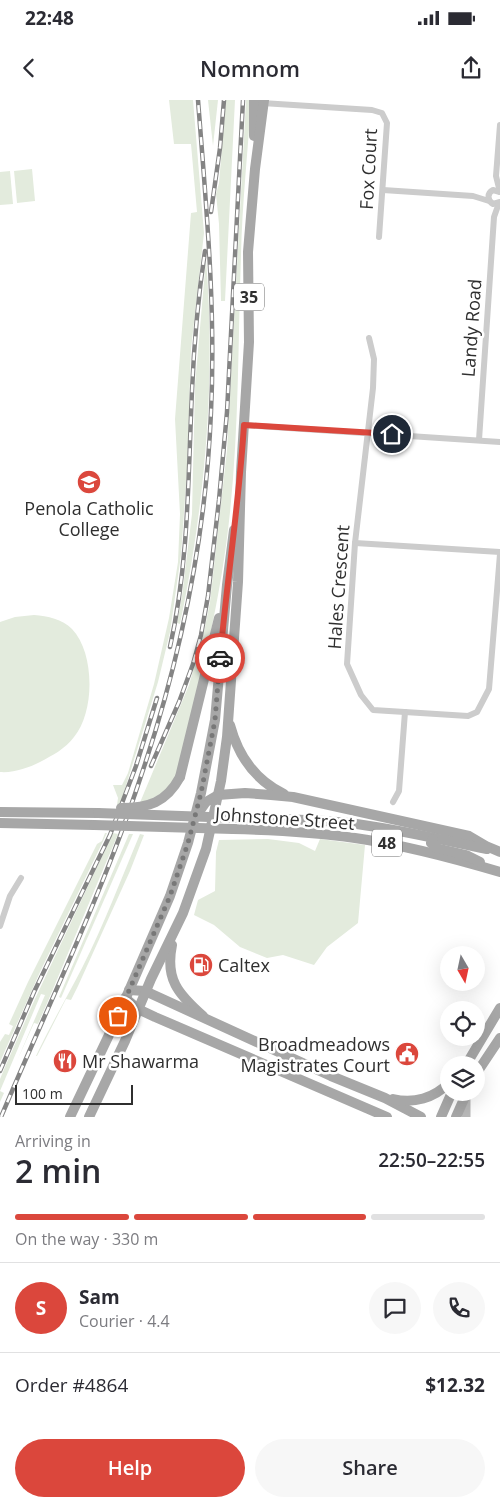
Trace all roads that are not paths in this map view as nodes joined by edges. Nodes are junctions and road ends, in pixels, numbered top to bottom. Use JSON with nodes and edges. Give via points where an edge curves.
{"nodes":[{"id":1,"x":259,"y":101,"type":"edge"},
{"id":2,"x":500,"y":125,"type":"edge"},
{"id":3,"x":496,"y":176,"type":"junction"},
{"id":4,"x":383,"y":190,"type":"junction"},
{"id":5,"x":490,"y":192,"type":"junction"},
{"id":6,"x":500,"y":192,"type":"edge"},
{"id":7,"x":473,"y":196,"type":"junction"},
{"id":8,"x":490,"y":202,"type":"junction"},
{"id":9,"x":500,"y":202,"type":"edge"},
{"id":10,"x":494,"y":217,"type":"junction"},
{"id":11,"x":379,"y":237,"type":"dead end"},
{"id":12,"x":369,"y":338,"type":"dead end"},
{"id":13,"x":244,"y":425,"type":"junction"},
{"id":14,"x":367,"y":433,"type":"junction"},
{"id":15,"x":479,"y":440,"type":"junction"},
{"id":16,"x":500,"y":442,"type":"edge"},
{"id":17,"x":241,"y":472,"type":"junction"},
{"id":18,"x":355,"y":543,"type":"junction"},
{"id":19,"x":500,"y":553,"type":"edge"},
{"id":20,"x":226,"y":585,"type":"junction"},
{"id":21,"x":405,"y":712,"type":"junction"},
{"id":22,"x":228,"y":717,"type":"junction"},
{"id":23,"x":218,"y":795,"type":"junction"},
{"id":24,"x":293,"y":797,"type":"junction"},
{"id":25,"x":393,"y":802,"type":"dead end"},
{"id":26,"x":0,"y":812,"type":"edge"},
{"id":27,"x":98,"y":813,"type":"junction"},
{"id":28,"x":193,"y":821,"type":"junction"},
{"id":29,"x":0,"y":823,"type":"edge"},
{"id":30,"x":433,"y":839,"type":"junction"},
{"id":31,"x":500,"y":852,"type":"edge"},
{"id":32,"x":489,"y":868,"type":"junction"},
{"id":33,"x":500,"y":872,"type":"edge"},
{"id":34,"x":21,"y":878,"type":"dead end"},
{"id":35,"x":0,"y":926,"type":"edge"},
{"id":36,"x":174,"y":934,"type":"junction"},
{"id":37,"x":145,"y":991,"type":"junction"},
{"id":38,"x":127,"y":994,"type":"junction"},
{"id":39,"x":138,"y":1009,"type":"junction"},
{"id":40,"x":499,"y":1011,"type":"edge"},
{"id":41,"x":210,"y":1022,"type":"junction"},
{"id":42,"x":500,"y":1038,"type":"edge"},
{"id":43,"x":472,"y":1056,"type":"edge"},
{"id":44,"x":485,"y":1060,"type":"edge"},
{"id":45,"x":440,"y":1091,"type":"edge"},
{"id":46,"x":385,"y":1098,"type":"junction"},
{"id":47,"x":448,"y":1101,"type":"edge"},
{"id":48,"x":463,"y":1101,"type":"edge"},
{"id":49,"x":466,"y":1101,"type":"edge"},
{"id":50,"x":70,"y":1117,"type":"edge"},
{"id":51,"x":89,"y":1117,"type":"edge"},
{"id":52,"x":387,"y":1117,"type":"edge"},
{"id":53,"x":421,"y":1117,"type":"edge"},
{"id":54,"x":441,"y":1117,"type":"edge"},
{"id":55,"x":456,"y":1117,"type":"edge"},
{"id":56,"x":466,"y":1117,"type":"edge"}],
"edges":[{"from":1,"to":4,"type":"street","name":"Fox Court","via":[[372,110],[382,114],[387,123]]},
{"from":1,"to":13,"type":"main road","number":"35","via":[[248,252],[249,342]]},
{"from":2,"to":3,"type":"street"},
{"from":3,"to":5,"type":"street"},
{"from":3,"to":6,"type":"street"},
{"from":4,"to":7,"type":"street"},
{"from":4,"to":11,"type":"street","name":"Fox Court"},
{"from":5,"to":6,"type":"street"},
{"from":5,"to":7,"type":"street"},
{"from":5,"to":8,"type":"street","name":"Landy Road"},
{"from":7,"to":8,"type":"street"},
{"from":8,"to":9,"type":"street"},
{"from":8,"to":10,"type":"street","name":"Landy Road"},
{"from":9,"to":10,"type":"street","name":"Landy Road"},
{"from":10,"to":15,"type":"street","name":"Landy Road"},
{"from":12,"to":14,"type":"street","name":"Hales Crescent","via":[[374,359]]},
{"from":13,"to":14,"type":"street"},
{"from":13,"to":17,"type":"main road","number":"35"},
{"from":14,"to":15,"type":"street"},
{"from":14,"to":18,"type":"street","name":"Hales Crescent"},
{"from":15,"to":16,"type":"street"},
{"from":17,"to":20,"type":"main road","number":"35"},
{"from":17,"to":22,"type":"main road","number":"35","via":[[238,582]]},
{"from":18,"to":19,"type":"street"},
{"from":18,"to":21,"type":"street","name":"Hales Crescent","via":[[348,664],[361,695],[373,710]]},
{"from":19,"to":21,"type":"street","name":"Hales Crescent","via":[[489,690],[477,712],[468,716]]},
{"from":20,"to":27,"type":"main road","bridge":true,"via":[[180,777],[171,792],[156,803],[112,808]]},
{"from":20,"to":28,"type":"main road","number":"35","via":[[215,720]]},
{"from":21,"to":25,"type":"street","via":[[399,791]]},
{"from":22,"to":23,"type":"main road","number":"35"},
{"from":22,"to":24,"type":"main road","via":[[237,746],[251,768],[268,784]]},
{"from":23,"to":24,"type":"main road","via":[[252,793]]},
{"from":23,"to":28,"type":"main road","via":[[205,803]]},
{"from":23,"to":36,"type":"main road","number":"35","via":[[203,858]]},
{"from":24,"to":31,"type":"main road","via":[[469,836]]},
{"from":26,"to":27,"type":"main road","number":"48"},
{"from":27,"to":30,"type":"main road","name":"Johnstone Street","number":"48","bridge":true,"via":[[348,823]]},
{"from":28,"to":38,"type":"main road","number":"35","via":[[170,896]]},
{"from":29,"to":32,"type":"main road","name":"Johnstone Street","number":"48","bridge":true,"via":[[302,832],[394,844]]},
{"from":30,"to":31,"type":"main road","name":"Johnstone Street","number":"48"},
{"from":30,"to":32,"type":"main road","via":[[431,843],[435,847],[469,856]]},
{"from":32,"to":33,"type":"main road","name":"Johnstone Street","number":"48"},
{"from":34,"to":35,"type":"street","via":[[10,896]]},
{"from":36,"to":37,"type":"main road","number":"35"},
{"from":36,"to":41,"type":"main road","via":[[169,963],[172,981]]},
{"from":37,"to":38,"type":"main road"},
{"from":37,"to":39,"type":"main road","number":"35"},
{"from":37,"to":41,"type":"main road"},
{"from":38,"to":39,"type":"main road"},
{"from":38,"to":50,"type":"main road","number":"35"},
{"from":39,"to":51,"type":"main road","number":"35"},
{"from":39,"to":52,"type":"main road"},
{"from":40,"to":43,"type":"main road"},
{"from":41,"to":46,"type":"main road"},
{"from":42,"to":44,"type":"main road"},
{"from":45,"to":46,"type":"main road","via":[[420,1100]]},
{"from":46,"to":53,"type":"main road"},
{"from":47,"to":54,"type":"main road"},
{"from":48,"to":55,"type":"main road"},
{"from":49,"to":56,"type":"street"}]}
